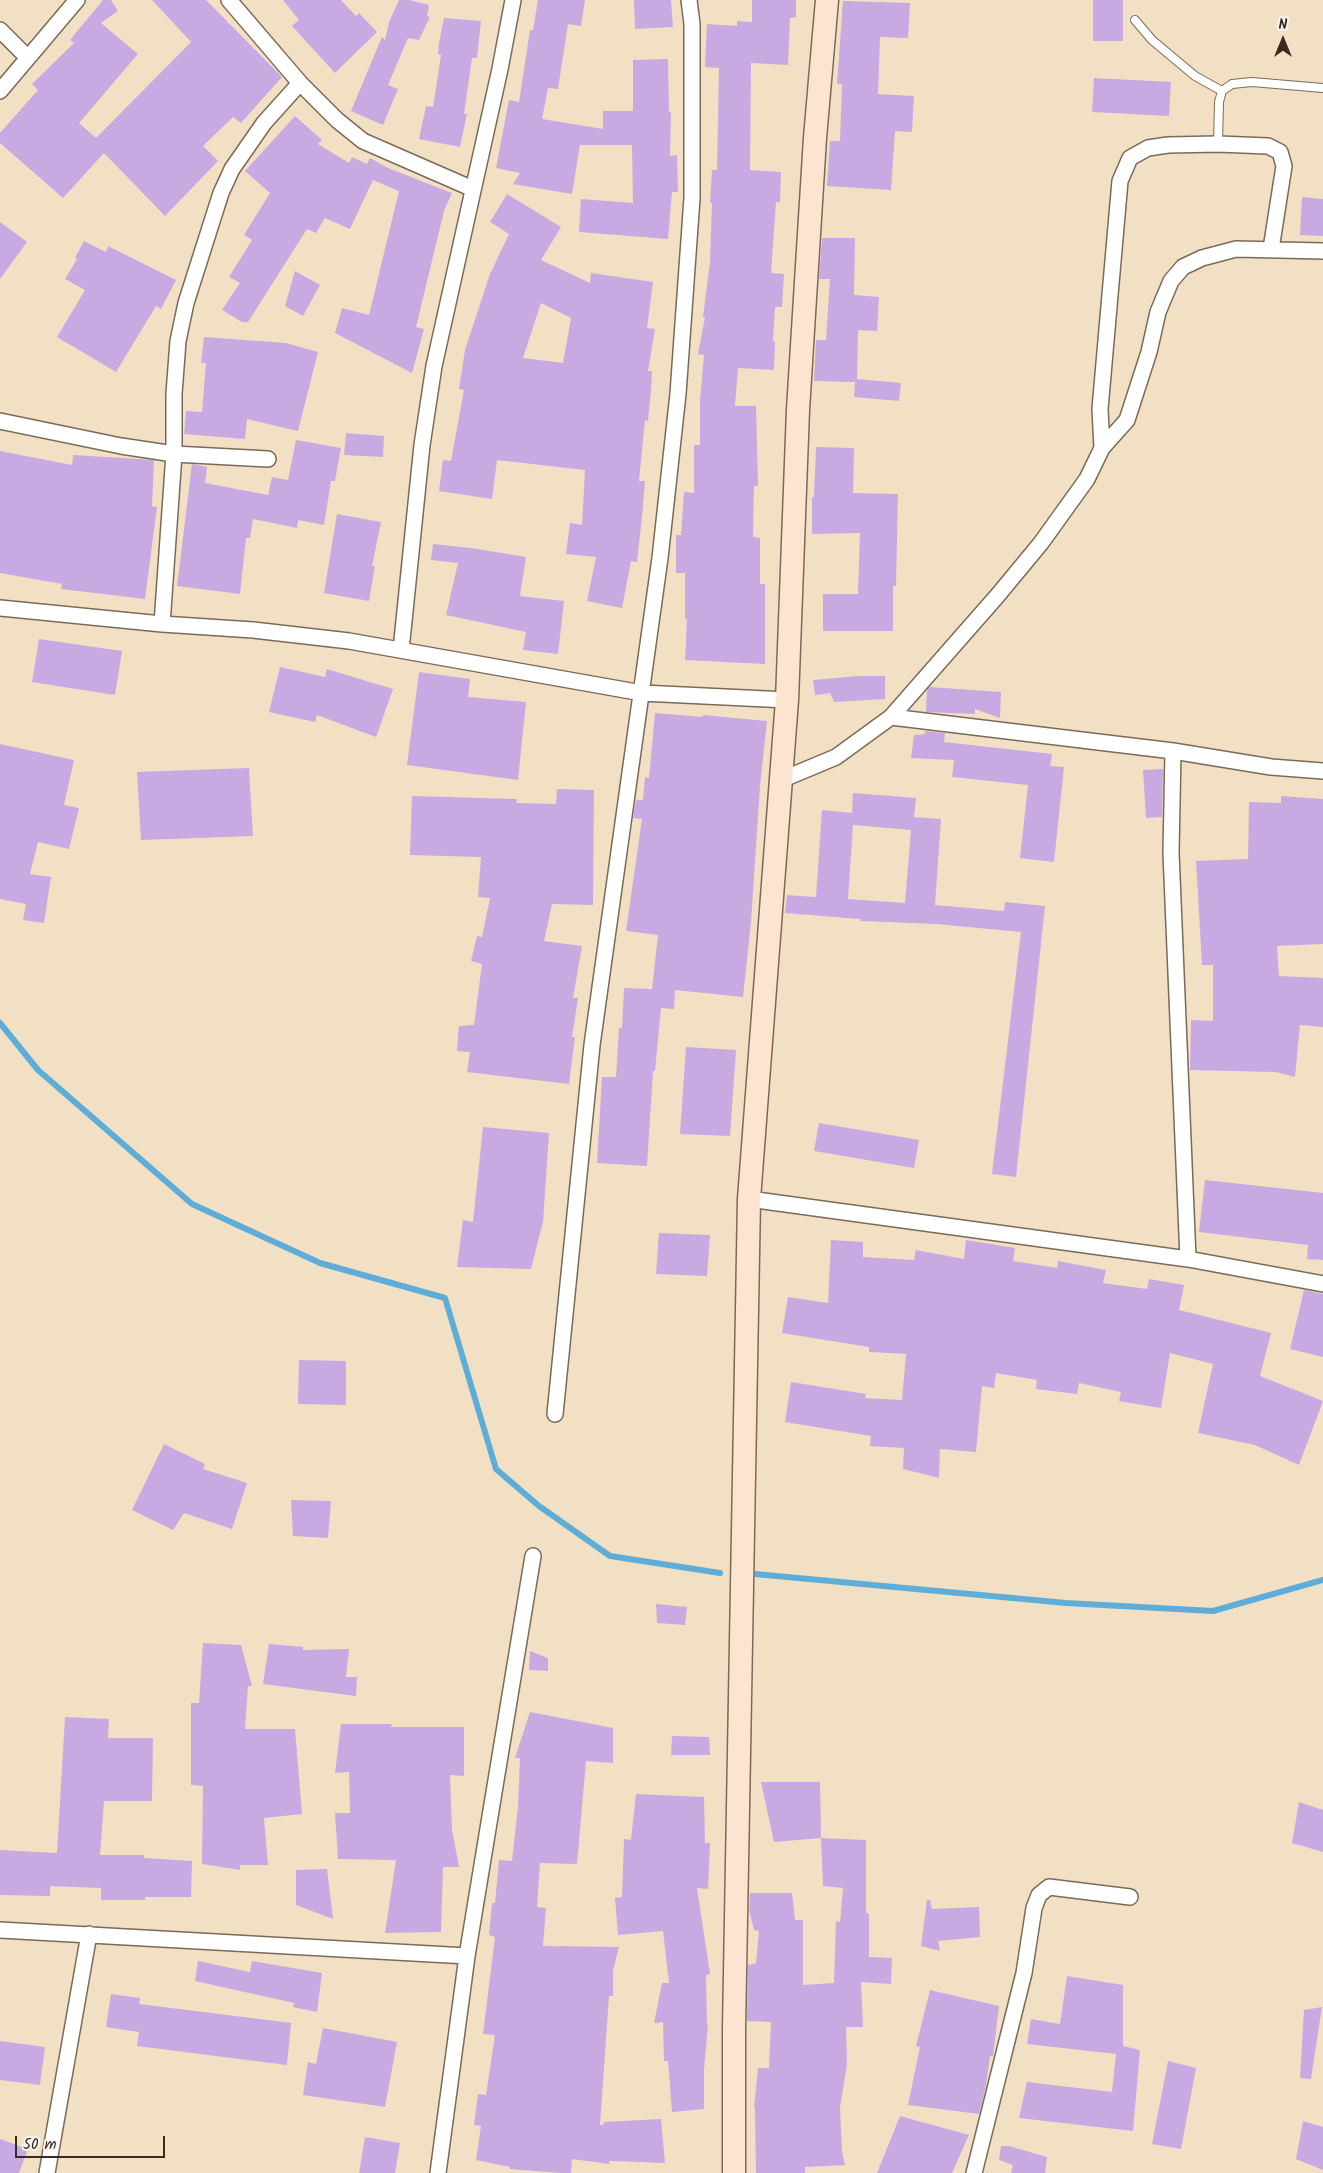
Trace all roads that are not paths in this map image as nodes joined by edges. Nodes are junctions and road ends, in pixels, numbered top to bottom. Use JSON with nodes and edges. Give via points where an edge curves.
{"nodes":[{"id":1,"x":77,"y":0,"type":"edge"},
{"id":2,"x":229,"y":0,"type":"edge"},
{"id":3,"x":513,"y":0,"type":"edge"},
{"id":4,"x":689,"y":0,"type":"edge"},
{"id":5,"x":826,"y":0,"type":"edge"},
{"id":6,"x":1135,"y":20,"type":"dead end"},
{"id":7,"x":0,"y":30,"type":"edge"},
{"id":8,"x":27,"y":57,"type":"junction"},
{"id":9,"x":300,"y":83,"type":"junction"},
{"id":10,"x":1323,"y":88,"type":"edge"},
{"id":11,"x":0,"y":91,"type":"edge"},
{"id":12,"x":1222,"y":91,"type":"junction"},
{"id":13,"x":1218,"y":144,"type":"junction"},
{"id":14,"x":473,"y":189,"type":"junction"},
{"id":15,"x":1271,"y":249,"type":"junction"},
{"id":16,"x":1323,"y":251,"type":"edge"},
{"id":17,"x":0,"y":421,"type":"edge"},
{"id":18,"x":1102,"y":448,"type":"junction"},
{"id":19,"x":174,"y":454,"type":"junction"},
{"id":20,"x":268,"y":459,"type":"dead end"},
{"id":21,"x":0,"y":608,"type":"edge"},
{"id":22,"x":162,"y":624,"type":"junction"},
{"id":23,"x":400,"y":650,"type":"junction"},
{"id":24,"x":642,"y":693,"type":"junction"},
{"id":25,"x":787,"y":700,"type":"junction"},
{"id":26,"x":891,"y":717,"type":"junction"},
{"id":27,"x":1173,"y":752,"type":"junction"},
{"id":28,"x":1323,"y":771,"type":"edge"},
{"id":29,"x":781,"y":780,"type":"junction"},
{"id":30,"x":749,"y":1199,"type":"junction"},
{"id":31,"x":1188,"y":1259,"type":"junction"},
{"id":32,"x":1323,"y":1284,"type":"edge"},
{"id":33,"x":555,"y":1414,"type":"dead end"},
{"id":34,"x":533,"y":1556,"type":"dead end"},
{"id":35,"x":1130,"y":1897,"type":"dead end"},
{"id":36,"x":0,"y":1930,"type":"edge"},
{"id":37,"x":89,"y":1934,"type":"junction"},
{"id":38,"x":467,"y":1956,"type":"junction"},
{"id":39,"x":47,"y":2173,"type":"edge"},
{"id":40,"x":438,"y":2173,"type":"edge"},
{"id":41,"x":734,"y":2173,"type":"edge"},
{"id":42,"x":974,"y":2173,"type":"edge"}],
"edges":[{"from":1,"to":8,"type":"street"},
{"from":2,"to":9,"type":"street"},
{"from":3,"to":14,"type":"street"},
{"from":4,"to":24,"type":"street","via":[[692,24],[692,179],[688,272],[677,403]]},
{"from":5,"to":25,"type":"street","via":[[814,138],[798,410]]},
{"from":6,"to":12,"type":"lane","via":[[1152,40],[1195,76]]},
{"from":7,"to":8,"type":"street"},
{"from":8,"to":11,"type":"street"},
{"from":9,"to":14,"type":"street","via":[[363,141]]},
{"from":9,"to":19,"type":"street","via":[[244,149],[221,193],[195,271],[178,340]]},
{"from":10,"to":12,"type":"lane","via":[[1252,82],[1232,84]]},
{"from":12,"to":13,"type":"lane"},
{"from":13,"to":15,"type":"street","via":[[1268,146],[1280,152],[1284,166]]},
{"from":13,"to":18,"type":"street","via":[[1148,148],[1130,158],[1120,181],[1100,409]]},
{"from":14,"to":23,"type":"street","via":[[434,366],[422,445]]},
{"from":15,"to":16,"type":"street"},
{"from":15,"to":18,"type":"street","via":[[1236,249],[1202,258],[1183,267],[1171,281],[1158,312],[1150,352],[1127,420]]},
{"from":17,"to":19,"type":"street"},
{"from":18,"to":26,"type":"street","via":[[1087,479],[1040,543]]},
{"from":19,"to":20,"type":"street"},
{"from":19,"to":22,"type":"street"},
{"from":21,"to":22,"type":"street"},
{"from":22,"to":23,"type":"street","via":[[253,630]]},
{"from":23,"to":24,"type":"street"},
{"from":24,"to":25,"type":"street"},
{"from":24,"to":33,"type":"street","via":[[592,1045]]},
{"from":25,"to":29,"type":"street"},
{"from":26,"to":27,"type":"street"},
{"from":26,"to":29,"type":"street","via":[[836,757]]},
{"from":27,"to":28,"type":"street"},
{"from":27,"to":31,"type":"street","via":[[1171,853]]},
{"from":29,"to":30,"type":"street"},
{"from":30,"to":31,"type":"street"},
{"from":30,"to":41,"type":"street"},
{"from":31,"to":32,"type":"street"},
{"from":34,"to":38,"type":"street"},
{"from":35,"to":42,"type":"street","via":[[1050,1887],[1039,1895],[1024,1973]]},
{"from":36,"to":37,"type":"street"},
{"from":37,"to":38,"type":"street"},
{"from":37,"to":39,"type":"street"},
{"from":38,"to":40,"type":"street"}]}
